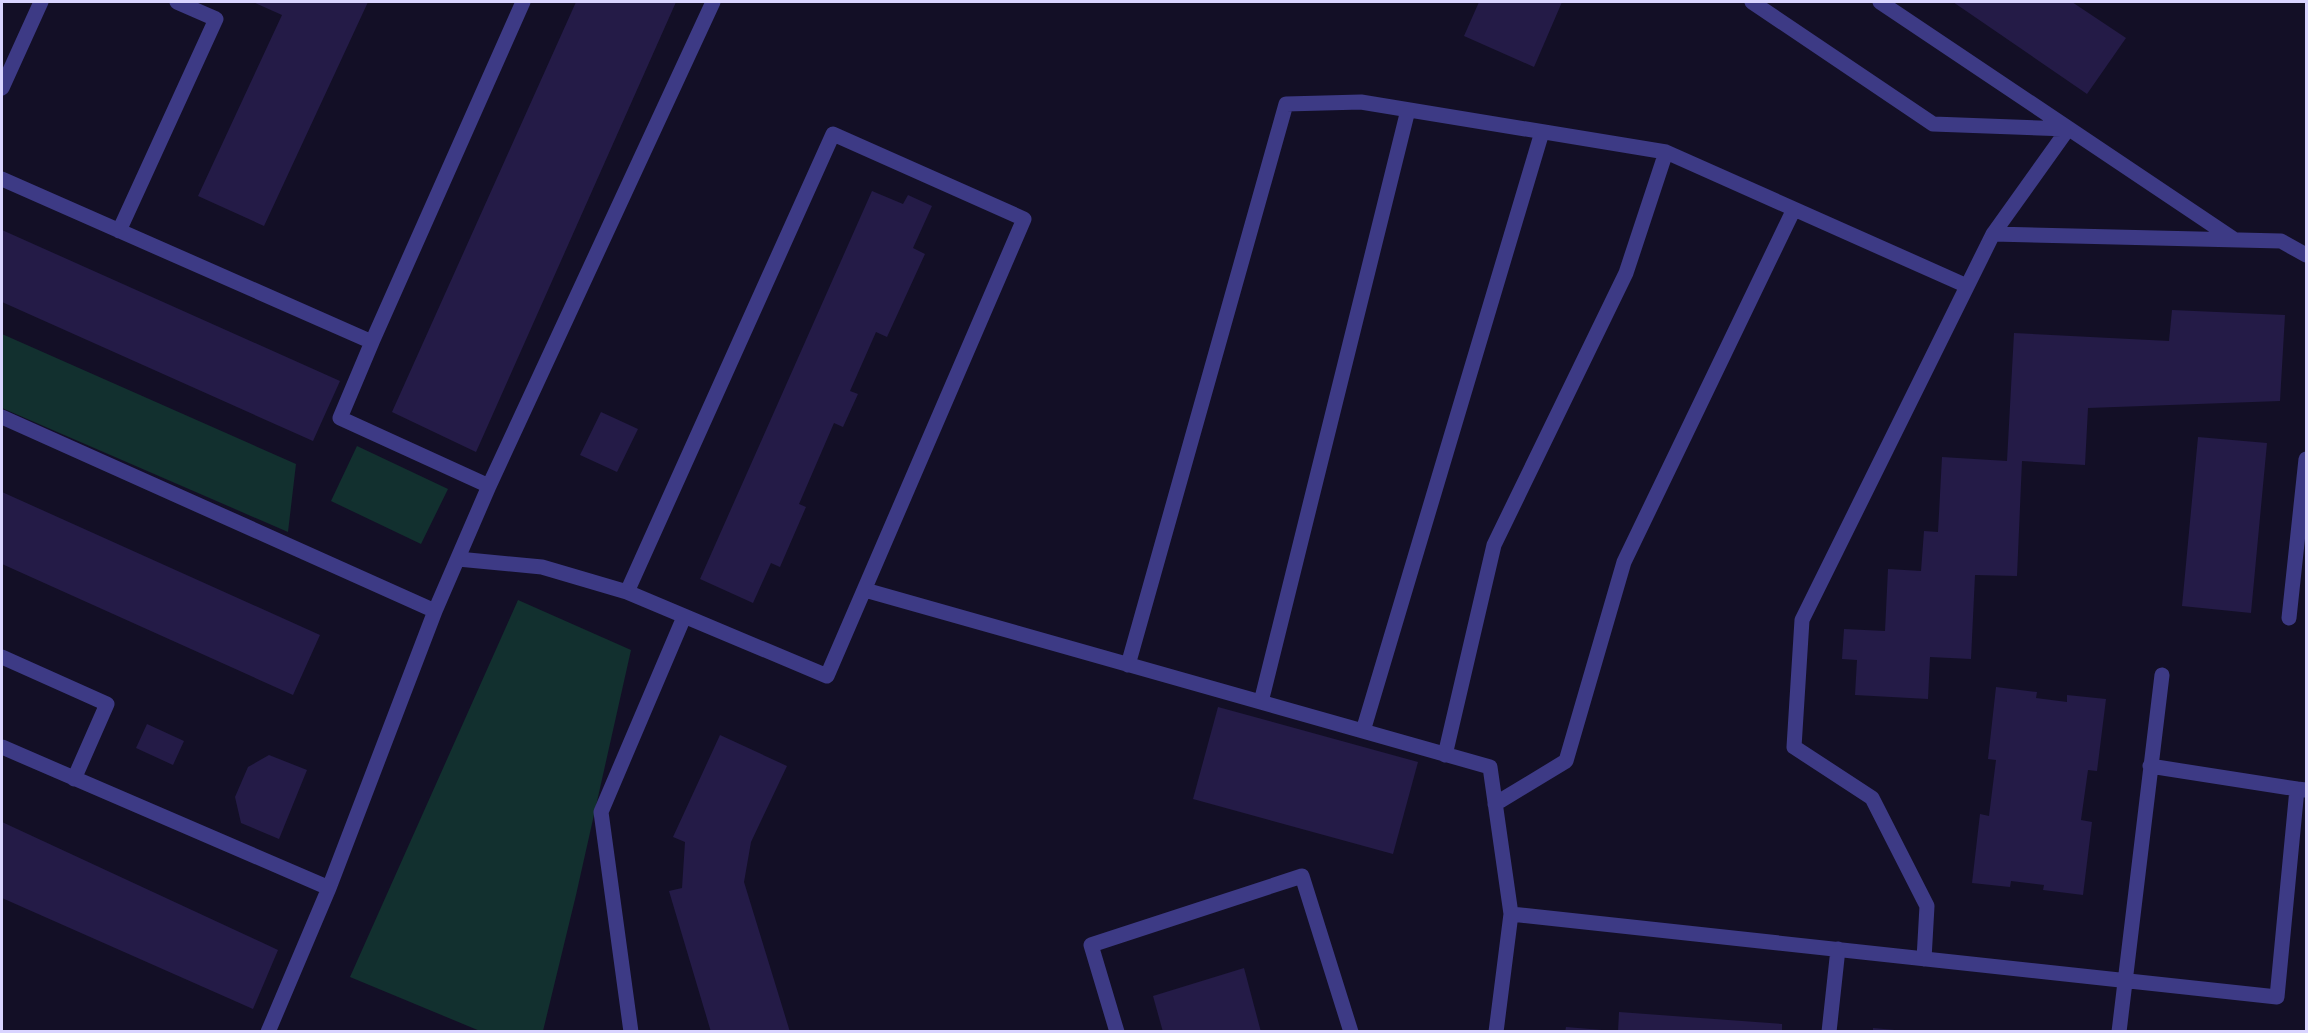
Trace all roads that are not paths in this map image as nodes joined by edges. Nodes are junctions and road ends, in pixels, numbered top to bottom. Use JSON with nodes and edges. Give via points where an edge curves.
{"nodes":[{"id":1,"x":41,"y":2,"type":"edge"},
{"id":2,"x":177,"y":2,"type":"edge"},
{"id":3,"x":523,"y":2,"type":"edge"},
{"id":4,"x":713,"y":2,"type":"edge"},
{"id":5,"x":1752,"y":2,"type":"edge"},
{"id":6,"x":1880,"y":2,"type":"edge"},
{"id":7,"x":2,"y":88,"type":"edge"},
{"id":8,"x":1408,"y":110,"type":"junction"},
{"id":9,"x":2068,"y":129,"type":"junction"},
{"id":10,"x":1542,"y":132,"type":"junction"},
{"id":11,"x":1666,"y":152,"type":"junction"},
{"id":12,"x":2,"y":179,"type":"edge"},
{"id":13,"x":1794,"y":209,"type":"junction"},
{"id":14,"x":119,"y":231,"type":"junction"},
{"id":15,"x":1994,"y":234,"type":"junction"},
{"id":16,"x":2235,"y":240,"type":"junction"},
{"id":17,"x":2307,"y":255,"type":"edge"},
{"id":18,"x":1967,"y":286,"type":"junction"},
{"id":19,"x":372,"y":342,"type":"junction"},
{"id":20,"x":2,"y":417,"type":"edge"},
{"id":21,"x":2307,"y":459,"type":"edge"},
{"id":22,"x":489,"y":486,"type":"junction"},
{"id":23,"x":2303,"y":533,"type":"edge"},
{"id":24,"x":458,"y":559,"type":"junction"},
{"id":25,"x":865,"y":590,"type":"junction"},
{"id":26,"x":627,"y":592,"type":"junction"},
{"id":27,"x":435,"y":611,"type":"junction"},
{"id":28,"x":684,"y":617,"type":"junction"},
{"id":29,"x":2289,"y":618,"type":"dead end"},
{"id":30,"x":2,"y":657,"type":"edge"},
{"id":31,"x":1128,"y":665,"type":"junction"},
{"id":32,"x":2162,"y":675,"type":"dead end"},
{"id":33,"x":1261,"y":702,"type":"junction"},
{"id":34,"x":1364,"y":731,"type":"junction"},
{"id":35,"x":2,"y":747,"type":"edge"},
{"id":36,"x":1445,"y":755,"type":"junction"},
{"id":37,"x":2150,"y":766,"type":"junction"},
{"id":38,"x":74,"y":778,"type":"junction"},
{"id":39,"x":2302,"y":789,"type":"edge"},
{"id":40,"x":1495,"y":804,"type":"junction"},
{"id":41,"x":329,"y":888,"type":"junction"},
{"id":42,"x":1511,"y":914,"type":"junction"},
{"id":43,"x":1838,"y":949,"type":"junction"},
{"id":44,"x":1924,"y":959,"type":"junction"},
{"id":45,"x":2125,"y":980,"type":"junction"},
{"id":46,"x":268,"y":1032,"type":"edge"},
{"id":47,"x":631,"y":1032,"type":"edge"},
{"id":48,"x":1117,"y":1032,"type":"edge"},
{"id":49,"x":1352,"y":1032,"type":"edge"},
{"id":50,"x":1496,"y":1032,"type":"edge"},
{"id":51,"x":1828,"y":1032,"type":"edge"},
{"id":52,"x":2119,"y":1032,"type":"edge"}],
"edges":[{"from":1,"to":7,"type":"lane"},
{"from":2,"to":14,"type":"lane","via":[[216,19]]},
{"from":3,"to":19,"type":"lane"},
{"from":4,"to":22,"type":"lane"},
{"from":5,"to":9,"type":"lane","via":[[1933,124]]},
{"from":6,"to":9,"type":"lane"},
{"from":8,"to":10,"type":"lane"},
{"from":8,"to":31,"type":"lane","via":[[1361,102],[1286,104]]},
{"from":8,"to":33,"type":"lane"},
{"from":9,"to":15,"type":"lane"},
{"from":9,"to":16,"type":"lane"},
{"from":10,"to":11,"type":"lane"},
{"from":10,"to":34,"type":"lane"},
{"from":11,"to":13,"type":"lane"},
{"from":11,"to":36,"type":"lane","via":[[1626,273],[1494,545]]},
{"from":12,"to":14,"type":"lane"},
{"from":13,"to":18,"type":"lane"},
{"from":13,"to":40,"type":"lane","via":[[1624,562],[1566,761]]},
{"from":14,"to":19,"type":"lane"},
{"from":15,"to":16,"type":"lane"},
{"from":15,"to":18,"type":"lane"},
{"from":16,"to":17,"type":"lane","via":[[2282,241]]},
{"from":18,"to":44,"type":"lane","via":[[1802,620],[1801,631],[1794,747],[1872,798],[1927,906]]},
{"from":19,"to":22,"type":"lane","via":[[340,417]]},
{"from":20,"to":27,"type":"lane"},
{"from":21,"to":23,"type":"lane"},
{"from":22,"to":24,"type":"lane"},
{"from":23,"to":29,"type":"lane"},
{"from":24,"to":26,"type":"lane","via":[[542,567]]},
{"from":24,"to":27,"type":"lane"},
{"from":25,"to":26,"type":"lane","via":[[1024,219],[833,134]]},
{"from":25,"to":28,"type":"lane","via":[[827,675]]},
{"from":25,"to":31,"type":"lane"},
{"from":26,"to":28,"type":"lane"},
{"from":27,"to":41,"type":"lane"},
{"from":28,"to":47,"type":"lane","via":[[601,812]]},
{"from":30,"to":38,"type":"lane","via":[[107,704]]},
{"from":31,"to":33,"type":"lane"},
{"from":32,"to":37,"type":"lane"},
{"from":33,"to":34,"type":"lane"},
{"from":34,"to":36,"type":"lane"},
{"from":35,"to":38,"type":"lane"},
{"from":36,"to":40,"type":"lane","via":[[1490,767]]},
{"from":37,"to":39,"type":"lane"},
{"from":37,"to":45,"type":"lane"},
{"from":38,"to":41,"type":"lane"},
{"from":39,"to":45,"type":"lane","via":[[2277,997]]},
{"from":40,"to":42,"type":"lane"},
{"from":41,"to":46,"type":"lane"},
{"from":42,"to":43,"type":"lane"},
{"from":42,"to":50,"type":"lane"},
{"from":43,"to":44,"type":"lane"},
{"from":43,"to":51,"type":"lane"},
{"from":44,"to":45,"type":"lane"},
{"from":45,"to":52,"type":"lane"},
{"from":48,"to":49,"type":"lane","via":[[1091,945],[1302,876]]}]}
